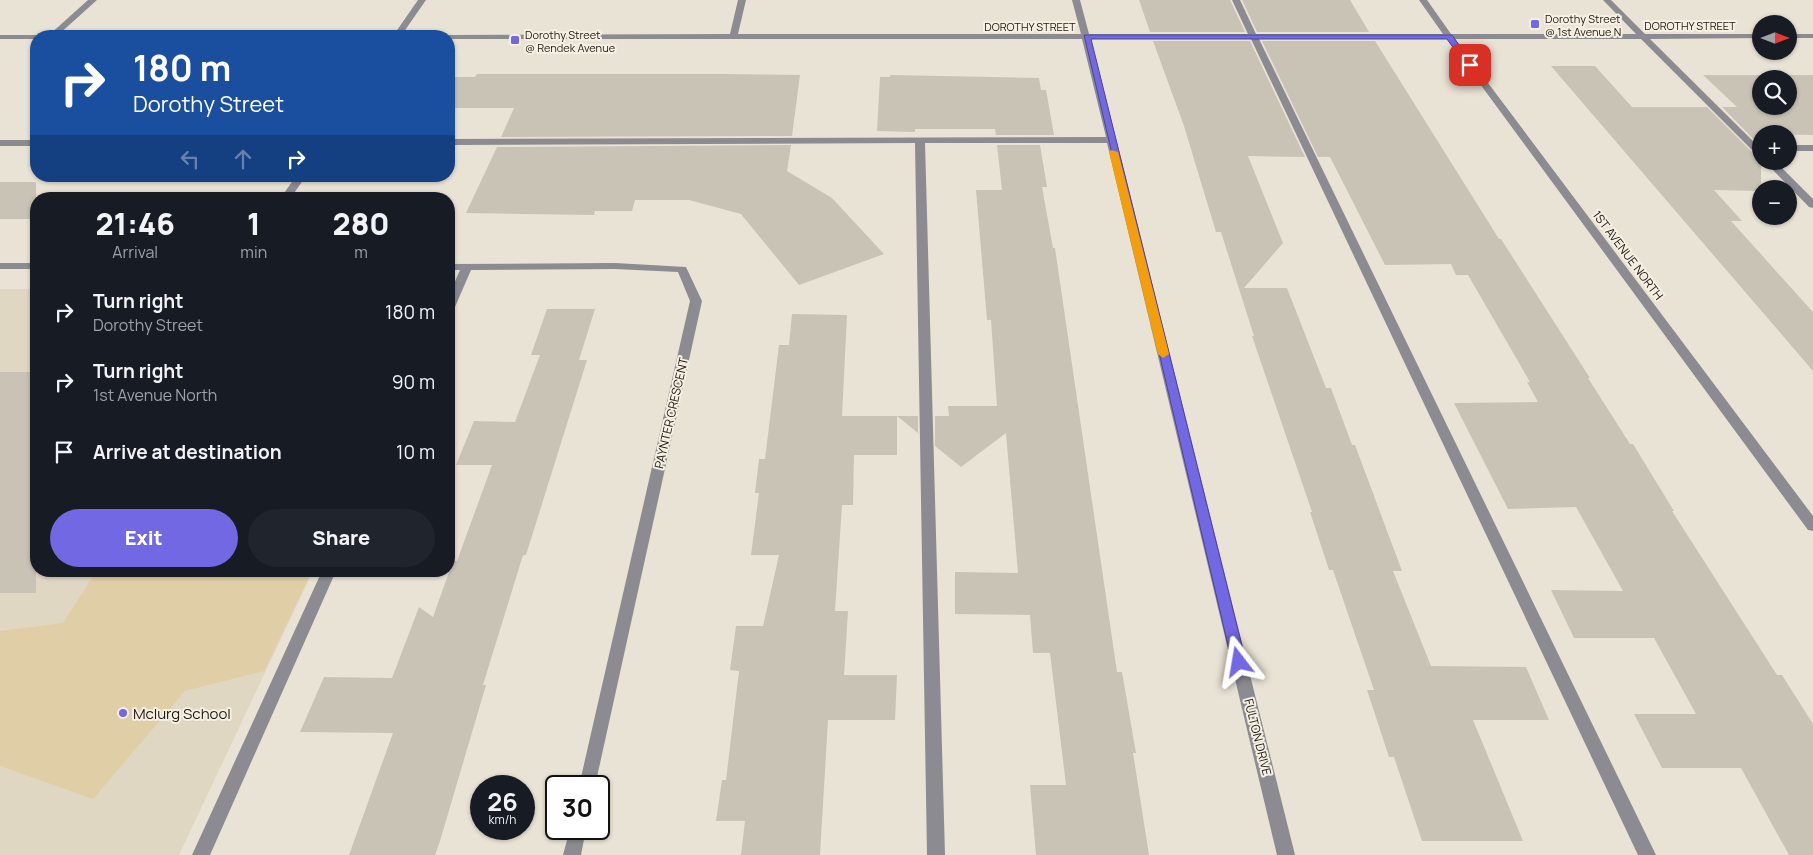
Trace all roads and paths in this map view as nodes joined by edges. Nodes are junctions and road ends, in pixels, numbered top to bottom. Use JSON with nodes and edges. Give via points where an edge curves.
{"nodes":[{"id":1,"x":93,"y":0,"type":"edge"},
{"id":2,"x":422,"y":0,"type":"edge"},
{"id":3,"x":742,"y":0,"type":"edge"},
{"id":4,"x":1076,"y":0,"type":"edge"},
{"id":5,"x":1236,"y":0,"type":"edge"},
{"id":6,"x":1423,"y":0,"type":"edge"},
{"id":7,"x":1607,"y":0,"type":"edge"},
{"id":8,"x":59,"y":30,"type":"edge"},
{"id":9,"x":401,"y":30,"type":"edge"},
{"id":10,"x":0,"y":36,"type":"edge"},
{"id":11,"x":30,"y":36,"type":"edge"},
{"id":12,"x":1642,"y":36,"type":"junction"},
{"id":13,"x":1752,"y":36,"type":"edge"},
{"id":14,"x":1798,"y":36,"type":"edge"},
{"id":15,"x":1813,"y":36,"type":"edge"},
{"id":16,"x":455,"y":37,"type":"edge"},
{"id":17,"x":733,"y":37,"type":"junction"},
{"id":18,"x":1086,"y":37,"type":"junction"},
{"id":19,"x":1254,"y":37,"type":"junction"},
{"id":20,"x":1449,"y":37,"type":"junction"},
{"id":21,"x":1111,"y":140,"type":"junction"},
{"id":22,"x":920,"y":141,"type":"junction"},
{"id":23,"x":455,"y":142,"type":"edge"},
{"id":24,"x":0,"y":143,"type":"edge"},
{"id":25,"x":30,"y":143,"type":"edge"},
{"id":26,"x":1752,"y":143,"type":"edge"},
{"id":27,"x":1797,"y":148,"type":"edge"},
{"id":28,"x":1813,"y":148,"type":"edge"},
{"id":29,"x":1778,"y":170,"type":"edge"},
{"id":30,"x":1813,"y":206,"type":"edge"},
{"id":31,"x":0,"y":266,"type":"edge"},
{"id":32,"x":30,"y":266,"type":"edge"},
{"id":33,"x":455,"y":267,"type":"edge"},
{"id":34,"x":467,"y":267,"type":"junction"},
{"id":35,"x":455,"y":294,"type":"edge"},
{"id":36,"x":1813,"y":526,"type":"edge"},
{"id":37,"x":326,"y":577,"type":"edge"},
{"id":38,"x":589,"y":775,"type":"edge"},
{"id":39,"x":575,"y":840,"type":"edge"},
{"id":40,"x":201,"y":855,"type":"edge"},
{"id":41,"x":572,"y":855,"type":"edge"},
{"id":42,"x":936,"y":855,"type":"edge"},
{"id":43,"x":1286,"y":855,"type":"edge"},
{"id":44,"x":1648,"y":855,"type":"edge"}],
"edges":[{"from":1,"to":8,"type":"street"},
{"from":2,"to":9,"type":"street"},
{"from":3,"to":17,"type":"street"},
{"from":4,"to":18,"type":"street","name":"FULTON DRIVE"},
{"from":5,"to":19,"type":"street"},
{"from":6,"to":20,"type":"street","name":"1ST AVENUE NORTH"},
{"from":7,"to":12,"type":"street"},
{"from":10,"to":11,"type":"street"},
{"from":12,"to":13,"type":"street","name":"DOROTHY STREET"},
{"from":12,"to":20,"type":"street","name":"DOROTHY STREET"},
{"from":12,"to":26,"type":"street"},
{"from":14,"to":15,"type":"street"},
{"from":16,"to":17,"type":"street","name":"DOROTHY STREET"},
{"from":17,"to":18,"type":"street","name":"DOROTHY STREET"},
{"from":18,"to":19,"type":"street","name":"DOROTHY STREET"},
{"from":18,"to":21,"type":"street","name":"FULTON DRIVE"},
{"from":19,"to":20,"type":"street","name":"DOROTHY STREET"},
{"from":19,"to":44,"type":"street"},
{"from":20,"to":36,"type":"street","name":"1ST AVENUE NORTH"},
{"from":21,"to":22,"type":"street"},
{"from":21,"to":43,"type":"street","name":"FULTON DRIVE"},
{"from":22,"to":23,"type":"street"},
{"from":22,"to":42,"type":"street"},
{"from":24,"to":25,"type":"street"},
{"from":27,"to":28,"type":"street"},
{"from":29,"to":30,"type":"street"},
{"from":31,"to":32,"type":"street"},
{"from":33,"to":34,"type":"street","name":"PAYNTER CRESCENT"},
{"from":34,"to":35,"type":"street"},
{"from":34,"to":38,"type":"street","name":"PAYNTER CRESCENT","via":[[682,269],[696,301]]},
{"from":37,"to":40,"type":"street"},
{"from":39,"to":41,"type":"street"}]}
